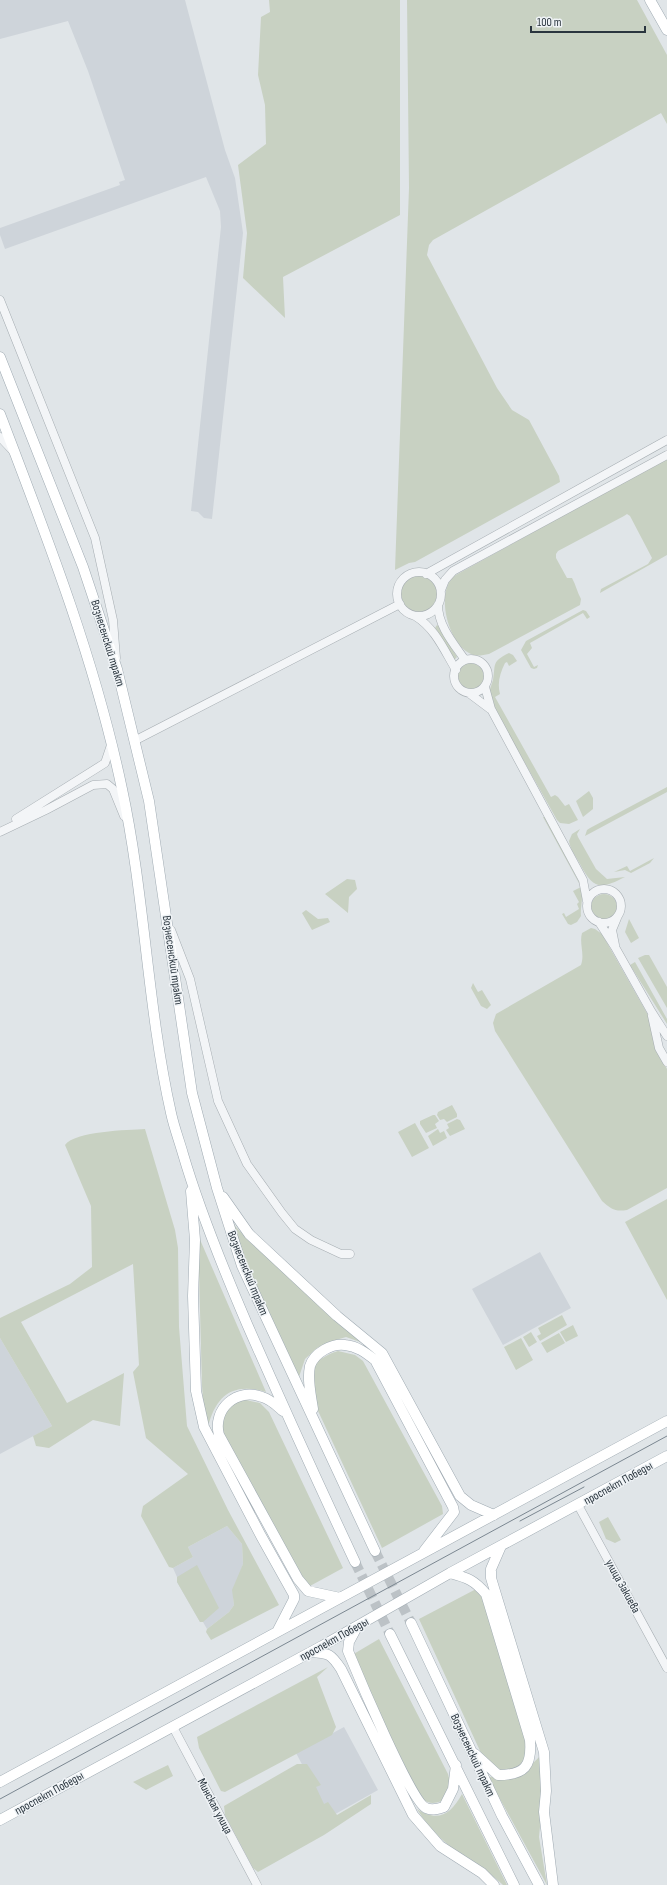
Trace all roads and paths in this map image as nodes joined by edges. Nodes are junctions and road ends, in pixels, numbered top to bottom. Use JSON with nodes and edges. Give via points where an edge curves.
{"nodes":[{"id":1,"x":650,"y":0,"type":"edge"},
{"id":2,"x":667,"y":30,"type":"edge"},
{"id":3,"x":0,"y":300,"type":"edge"},
{"id":4,"x":0,"y":357,"type":"edge"},
{"id":5,"x":0,"y":414,"type":"edge"},
{"id":6,"x":0,"y":437,"type":"edge"},
{"id":7,"x":667,"y":440,"type":"edge"},
{"id":8,"x":667,"y":454,"type":"edge"},
{"id":9,"x":15,"y":455,"type":"junction"},
{"id":10,"x":426,"y":574,"type":"junction"},
{"id":11,"x":440,"y":590,"type":"junction"},
{"id":12,"x":400,"y":604,"type":"junction"},
{"id":13,"x":438,"y":606,"type":"junction"},
{"id":14,"x":415,"y":616,"type":"junction"},
{"id":15,"x":465,"y":660,"type":"junction"},
{"id":16,"x":117,"y":668,"type":"junction"},
{"id":17,"x":456,"y":670,"type":"junction"},
{"id":18,"x":485,"y":686,"type":"junction"},
{"id":19,"x":470,"y":694,"type":"junction"},
{"id":20,"x":491,"y":709,"type":"junction"},
{"id":21,"x":136,"y":740,"type":"junction"},
{"id":22,"x":111,"y":742,"type":"junction"},
{"id":23,"x":128,"y":825,"type":"junction"},
{"id":24,"x":0,"y":831,"type":"edge"},
{"id":25,"x":583,"y":880,"type":"junction"},
{"id":26,"x":598,"y":889,"type":"junction"},
{"id":27,"x":587,"y":901,"type":"junction"},
{"id":28,"x":617,"y":918,"type":"junction"},
{"id":29,"x":599,"y":922,"type":"junction"},
{"id":30,"x":168,"y":923,"type":"junction"},
{"id":31,"x":615,"y":947,"type":"junction"},
{"id":32,"x":651,"y":1011,"type":"junction"},
{"id":33,"x":667,"y":1036,"type":"edge"},
{"id":34,"x":667,"y":1051,"type":"edge"},
{"id":35,"x":667,"y":1062,"type":"edge"},
{"id":36,"x":190,"y":1179,"type":"junction"},
{"id":37,"x":216,"y":1188,"type":"junction"},
{"id":38,"x":350,"y":1254,"type":"dead end"},
{"id":39,"x":286,"y":1414,"type":"junction"},
{"id":40,"x":315,"y":1421,"type":"junction"},
{"id":41,"x":667,"y":1421,"type":"edge"},
{"id":42,"x":667,"y":1456,"type":"edge"},
{"id":43,"x":578,"y":1505,"type":"junction"},
{"id":44,"x":494,"y":1515,"type":"junction"},
{"id":45,"x":501,"y":1546,"type":"junction"},
{"id":46,"x":376,"y":1551,"type":"tunnel mouth"},
{"id":47,"x":422,"y":1554,"type":"junction"},
{"id":48,"x":355,"y":1562,"type":"tunnel mouth"},
{"id":49,"x":450,"y":1573,"type":"junction"},
{"id":50,"x":340,"y":1598,"type":"junction"},
{"id":51,"x":411,"y":1623,"type":"tunnel mouth"},
{"id":52,"x":358,"y":1626,"type":"junction"},
{"id":53,"x":277,"y":1632,"type":"junction"},
{"id":54,"x":390,"y":1634,"type":"tunnel mouth"},
{"id":55,"x":311,"y":1652,"type":"junction"},
{"id":56,"x":667,"y":1668,"type":"edge"},
{"id":57,"x":173,"y":1727,"type":"junction"},
{"id":58,"x":471,"y":1751,"type":"junction"},
{"id":59,"x":456,"y":1765,"type":"junction"},
{"id":60,"x":0,"y":1782,"type":"edge"},
{"id":61,"x":0,"y":1820,"type":"edge"},
{"id":62,"x":257,"y":1885,"type":"edge"},
{"id":63,"x":494,"y":1885,"type":"edge"},
{"id":64,"x":514,"y":1885,"type":"edge"},
{"id":65,"x":539,"y":1885,"type":"edge"},
{"id":66,"x":553,"y":1885,"type":"edge"}],
"edges":[{"from":1,"to":2,"type":"main road"},
{"from":3,"to":16,"type":"street","via":[[95,538],[113,620]]},
{"from":4,"to":16,"type":"main road","name":"Вознесенский тракт","via":[[83,567]]},
{"from":5,"to":9,"type":"main road","name":"Вознесенский тракт"},
{"from":6,"to":9,"type":"street"},
{"from":7,"to":10,"type":"street"},
{"from":8,"to":11,"type":"street","via":[[453,572]]},
{"from":9,"to":22,"type":"main road","name":"Вознесенский тракт","via":[[90,664]]},
{"from":10,"to":11,"type":"street","via":[[436,581]]},
{"from":10,"to":12,"type":"street","via":[[415,573],[403,579],[398,589]]},
{"from":11,"to":13,"type":"street"},
{"from":12,"to":14,"type":"street","via":[[404,610]]},
{"from":12,"to":21,"type":"street"},
{"from":13,"to":14,"type":"street","via":[[430,613]]},
{"from":13,"to":15,"type":"street","via":[[441,623]]},
{"from":14,"to":17,"type":"street","via":[[425,622],[433,632]]},
{"from":15,"to":17,"type":"street"},
{"from":15,"to":18,"type":"street","via":[[478,661],[486,667],[488,678]]},
{"from":16,"to":21,"type":"main road","name":"Вознесенский тракт"},
{"from":17,"to":19,"type":"street","via":[[454,675],[457,685]]},
{"from":18,"to":19,"type":"street","via":[[480,691]]},
{"from":18,"to":20,"type":"street"},
{"from":19,"to":20,"type":"street"},
{"from":20,"to":25,"type":"street"},
{"from":21,"to":30,"type":"main road","name":"Вознесенский тракт","via":[[149,800]]},
{"from":22,"to":23,"type":"main road","name":"Вознесенский тракт"},
{"from":22,"to":24,"type":"street","via":[[105,763]]},
{"from":23,"to":24,"type":"street","via":[[113,789],[107,784],[93,785]]},
{"from":23,"to":36,"type":"main road","name":"Вознесенский тракт","via":[[150,989],[171,1114]]},
{"from":25,"to":26,"type":"street"},
{"from":25,"to":27,"type":"street"},
{"from":26,"to":27,"type":"street"},
{"from":26,"to":28,"type":"street","via":[[610,889],[619,897],[621,908]]},
{"from":27,"to":29,"type":"street","via":[[589,914]]},
{"from":28,"to":29,"type":"street"},
{"from":28,"to":31,"type":"street","via":[[612,930]]},
{"from":29,"to":31,"type":"street"},
{"from":30,"to":37,"type":"main road","name":"Вознесенский тракт","via":[[192,1093]]},
{"from":30,"to":38,"type":"street","via":[[190,979],[218,1101],[248,1164],[295,1229],[311,1240],[341,1254]]},
{"from":31,"to":32,"type":"street"},
{"from":32,"to":33,"type":"street"},
{"from":32,"to":35,"type":"street","via":[[659,1048]]},
{"from":34,"to":35,"type":"street"},
{"from":36,"to":39,"type":"main road","name":"Вознесенский тракт","via":[[221,1265]]},
{"from":36,"to":53,"type":"main road","via":[[194,1240],[196,1391],[204,1427],[294,1595]]},
{"from":37,"to":40,"type":"main road","name":"Вознесенский тракт","via":[[242,1266]]},
{"from":37,"to":44,"type":"main road","via":[[249,1234],[337,1316],[382,1353],[460,1496],[471,1505]]},
{"from":39,"to":48,"type":"main road","name":"Вознесенский тракт"},
{"from":39,"to":50,"type":"main road","via":[[271,1400],[247,1395],[224,1406],[216,1425],[218,1435],[298,1578],[308,1591]]},
{"from":40,"to":46,"type":"main road","name":"Вознесенский тракт"},
{"from":40,"to":47,"type":"main road","via":[[309,1383],[311,1365],[315,1357],[329,1347],[344,1345],[364,1351],[375,1360],[453,1507],[454,1512]]},
{"from":41,"to":44,"type":"main road"},
{"from":42,"to":43,"type":"main road","name":"проспект Победы"},
{"from":43,"to":45,"type":"main road","name":"проспект Победы"},
{"from":43,"to":56,"type":"street","name":"улица Закиева"},
{"from":44,"to":47,"type":"main road"},
{"from":45,"to":49,"type":"main road","name":"проспект Победы"},
{"from":45,"to":66,"type":"main road","via":[[491,1569],[491,1578],[544,1752],[544,1812]]},
{"from":47,"to":50,"type":"main road"},
{"from":49,"to":52,"type":"main road","name":"проспект Победы"},
{"from":49,"to":58,"type":"main road","via":[[477,1583],[486,1594],[530,1740],[531,1756],[525,1769],[512,1775],[498,1775]]},
{"from":50,"to":53,"type":"main road"},
{"from":51,"to":58,"type":"main road","name":"Вознесенский тракт"},
{"from":52,"to":55,"type":"main road","name":"проспект Победы"},
{"from":52,"to":59,"type":"main road","via":[[349,1642],[349,1653],[370,1704],[418,1802],[426,1808],[436,1810],[444,1807],[452,1789]]},
{"from":53,"to":60,"type":"main road"},
{"from":54,"to":59,"type":"main road","name":"Вознесенский тракт"},
{"from":55,"to":57,"type":"main road","name":"проспект Победы"},
{"from":55,"to":63,"type":"main road","via":[[332,1656],[341,1669],[414,1815],[440,1846],[482,1873]]},
{"from":57,"to":61,"type":"main road","name":"проспект Победы"},
{"from":57,"to":62,"type":"street","name":"Минская улица"},
{"from":58,"to":65,"type":"main road","name":"Вознесенский тракт"},
{"from":59,"to":64,"type":"main road","name":"Вознесенский тракт"}]}
